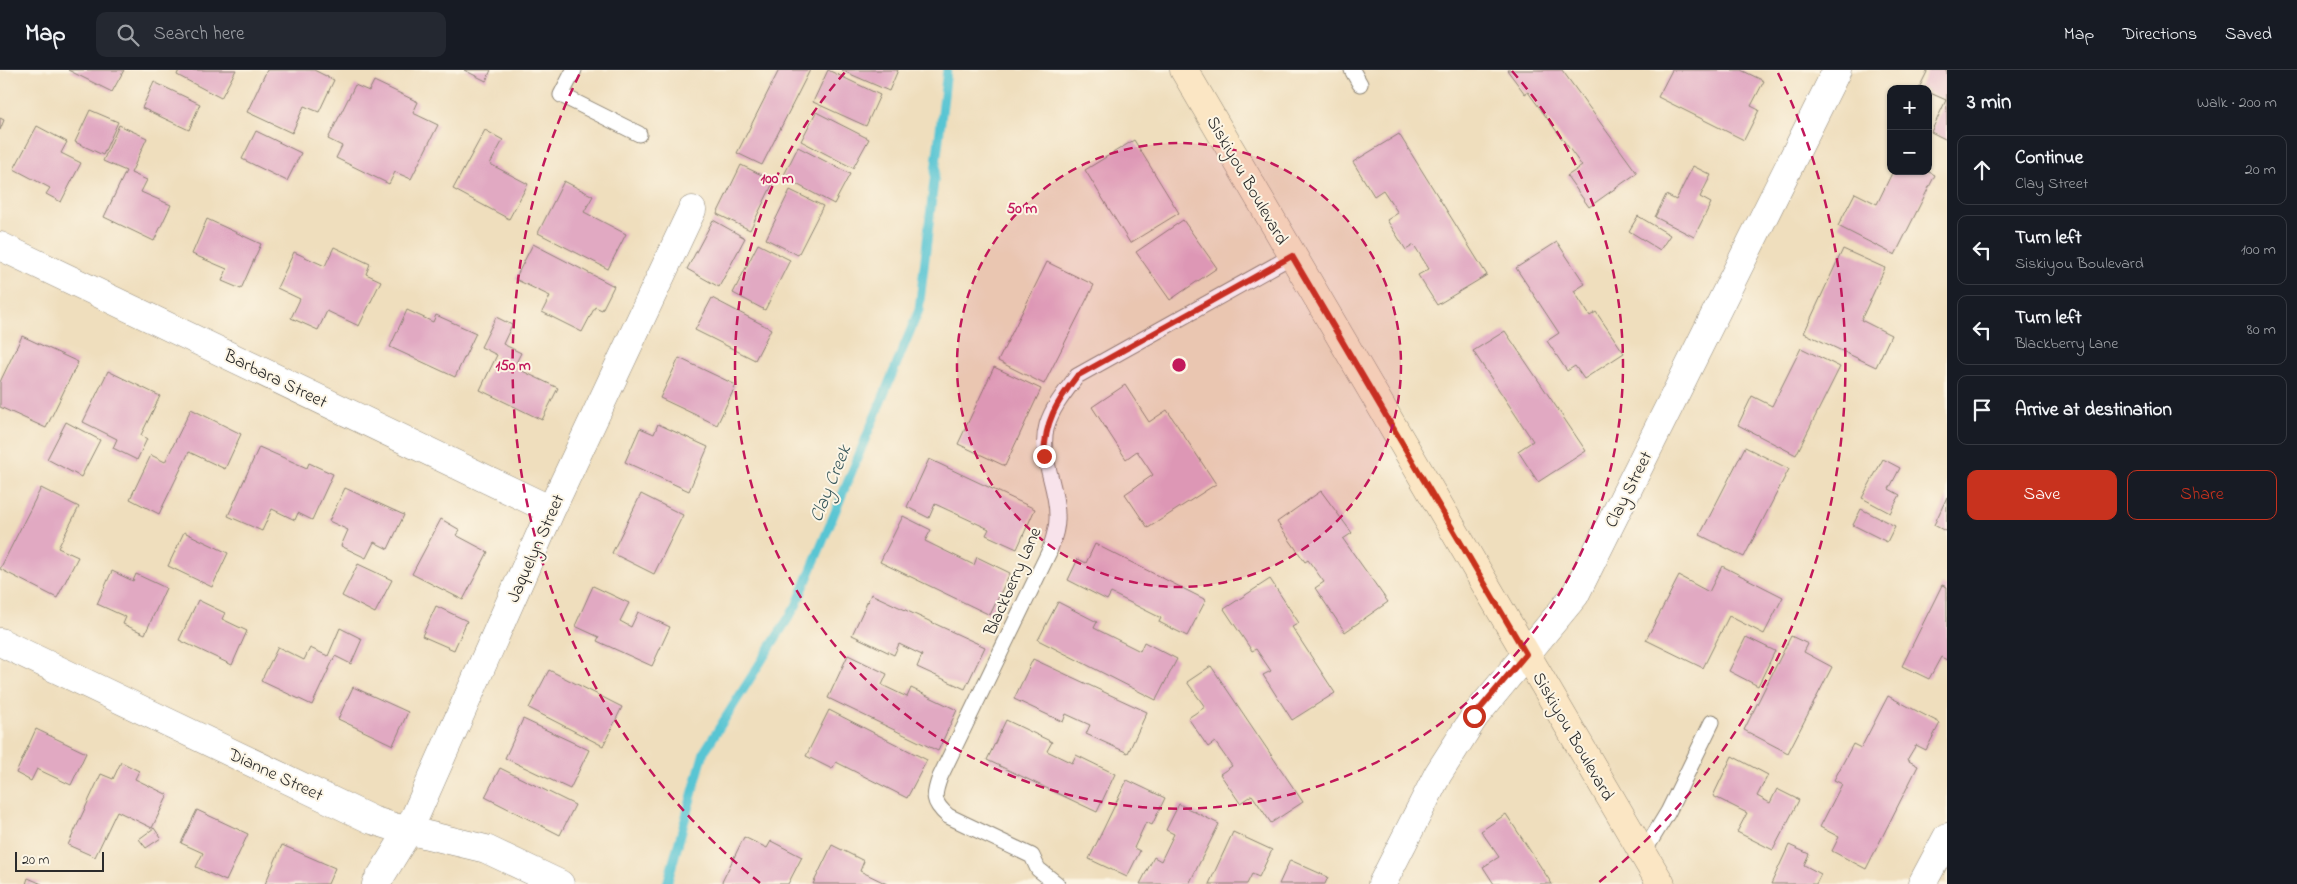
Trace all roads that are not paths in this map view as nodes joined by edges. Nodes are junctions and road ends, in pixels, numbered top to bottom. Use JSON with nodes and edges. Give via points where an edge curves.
{"nodes":[{"id":1,"x":574,"y":70,"type":"edge"},
{"id":2,"x":1184,"y":70,"type":"edge"},
{"id":3,"x":1352,"y":70,"type":"edge"},
{"id":4,"x":1837,"y":70,"type":"edge"},
{"id":5,"x":1360,"y":84,"type":"dead end"},
{"id":6,"x":640,"y":134,"type":"dead end"},
{"id":7,"x":692,"y":210,"type":"dead end"},
{"id":8,"x":0,"y":246,"type":"edge"},
{"id":9,"x":1292,"y":256,"type":"junction"},
{"id":10,"x":551,"y":510,"type":"junction"},
{"id":11,"x":0,"y":642,"type":"edge"},
{"id":12,"x":1526,"y":654,"type":"junction"},
{"id":13,"x":1712,"y":722,"type":"dead end"},
{"id":14,"x":409,"y":830,"type":"junction"},
{"id":15,"x":1947,"y":837,"type":"edge"},
{"id":16,"x":1642,"y":853,"type":"junction"},
{"id":17,"x":376,"y":884,"type":"edge"},
{"id":18,"x":560,"y":884,"type":"edge"},
{"id":19,"x":1057,"y":884,"type":"edge"},
{"id":20,"x":1382,"y":884,"type":"edge"},
{"id":21,"x":1661,"y":884,"type":"edge"},
{"id":22,"x":1922,"y":884,"type":"edge"}],
"edges":[{"from":1,"to":6,"type":"lane","via":[[561,95]]},
{"from":2,"to":9,"type":"main road","name":"Siskiyou Boulevard"},
{"from":3,"to":5,"type":"lane"},
{"from":4,"to":12,"type":"street","name":"Clay Street","via":[[1575,596]]},
{"from":7,"to":10,"type":"street","name":"Jaquelyn Street"},
{"from":8,"to":10,"type":"street","name":"Barbara Street"},
{"from":9,"to":12,"type":"main road","name":"Siskiyou Boulevard"},
{"from":9,"to":19,"type":"lane","name":"Blackberry Lane","via":[[1077,376],[1047,424],[1044,456],[1055,499],[1056,532],[934,793],[938,807],[948,816],[1032,856],[1038,869]]},
{"from":10,"to":14,"type":"street","name":"Jaquelyn Street"},
{"from":11,"to":14,"type":"street","name":"Dianne Street","via":[[372,820]]},
{"from":12,"to":16,"type":"main road","name":"Siskiyou Boulevard"},
{"from":12,"to":20,"type":"street","name":"Clay Street","via":[[1474,716],[1438,774]]},
{"from":13,"to":16,"type":"lane","via":[[1668,812]]},
{"from":14,"to":17,"type":"street","name":"Jaquelyn Street"},
{"from":14,"to":18,"type":"street","name":"Dianne Street","via":[[486,849]]},
{"from":15,"to":22,"type":"street"},
{"from":16,"to":21,"type":"main road","name":"Siskiyou Boulevard"}]}
